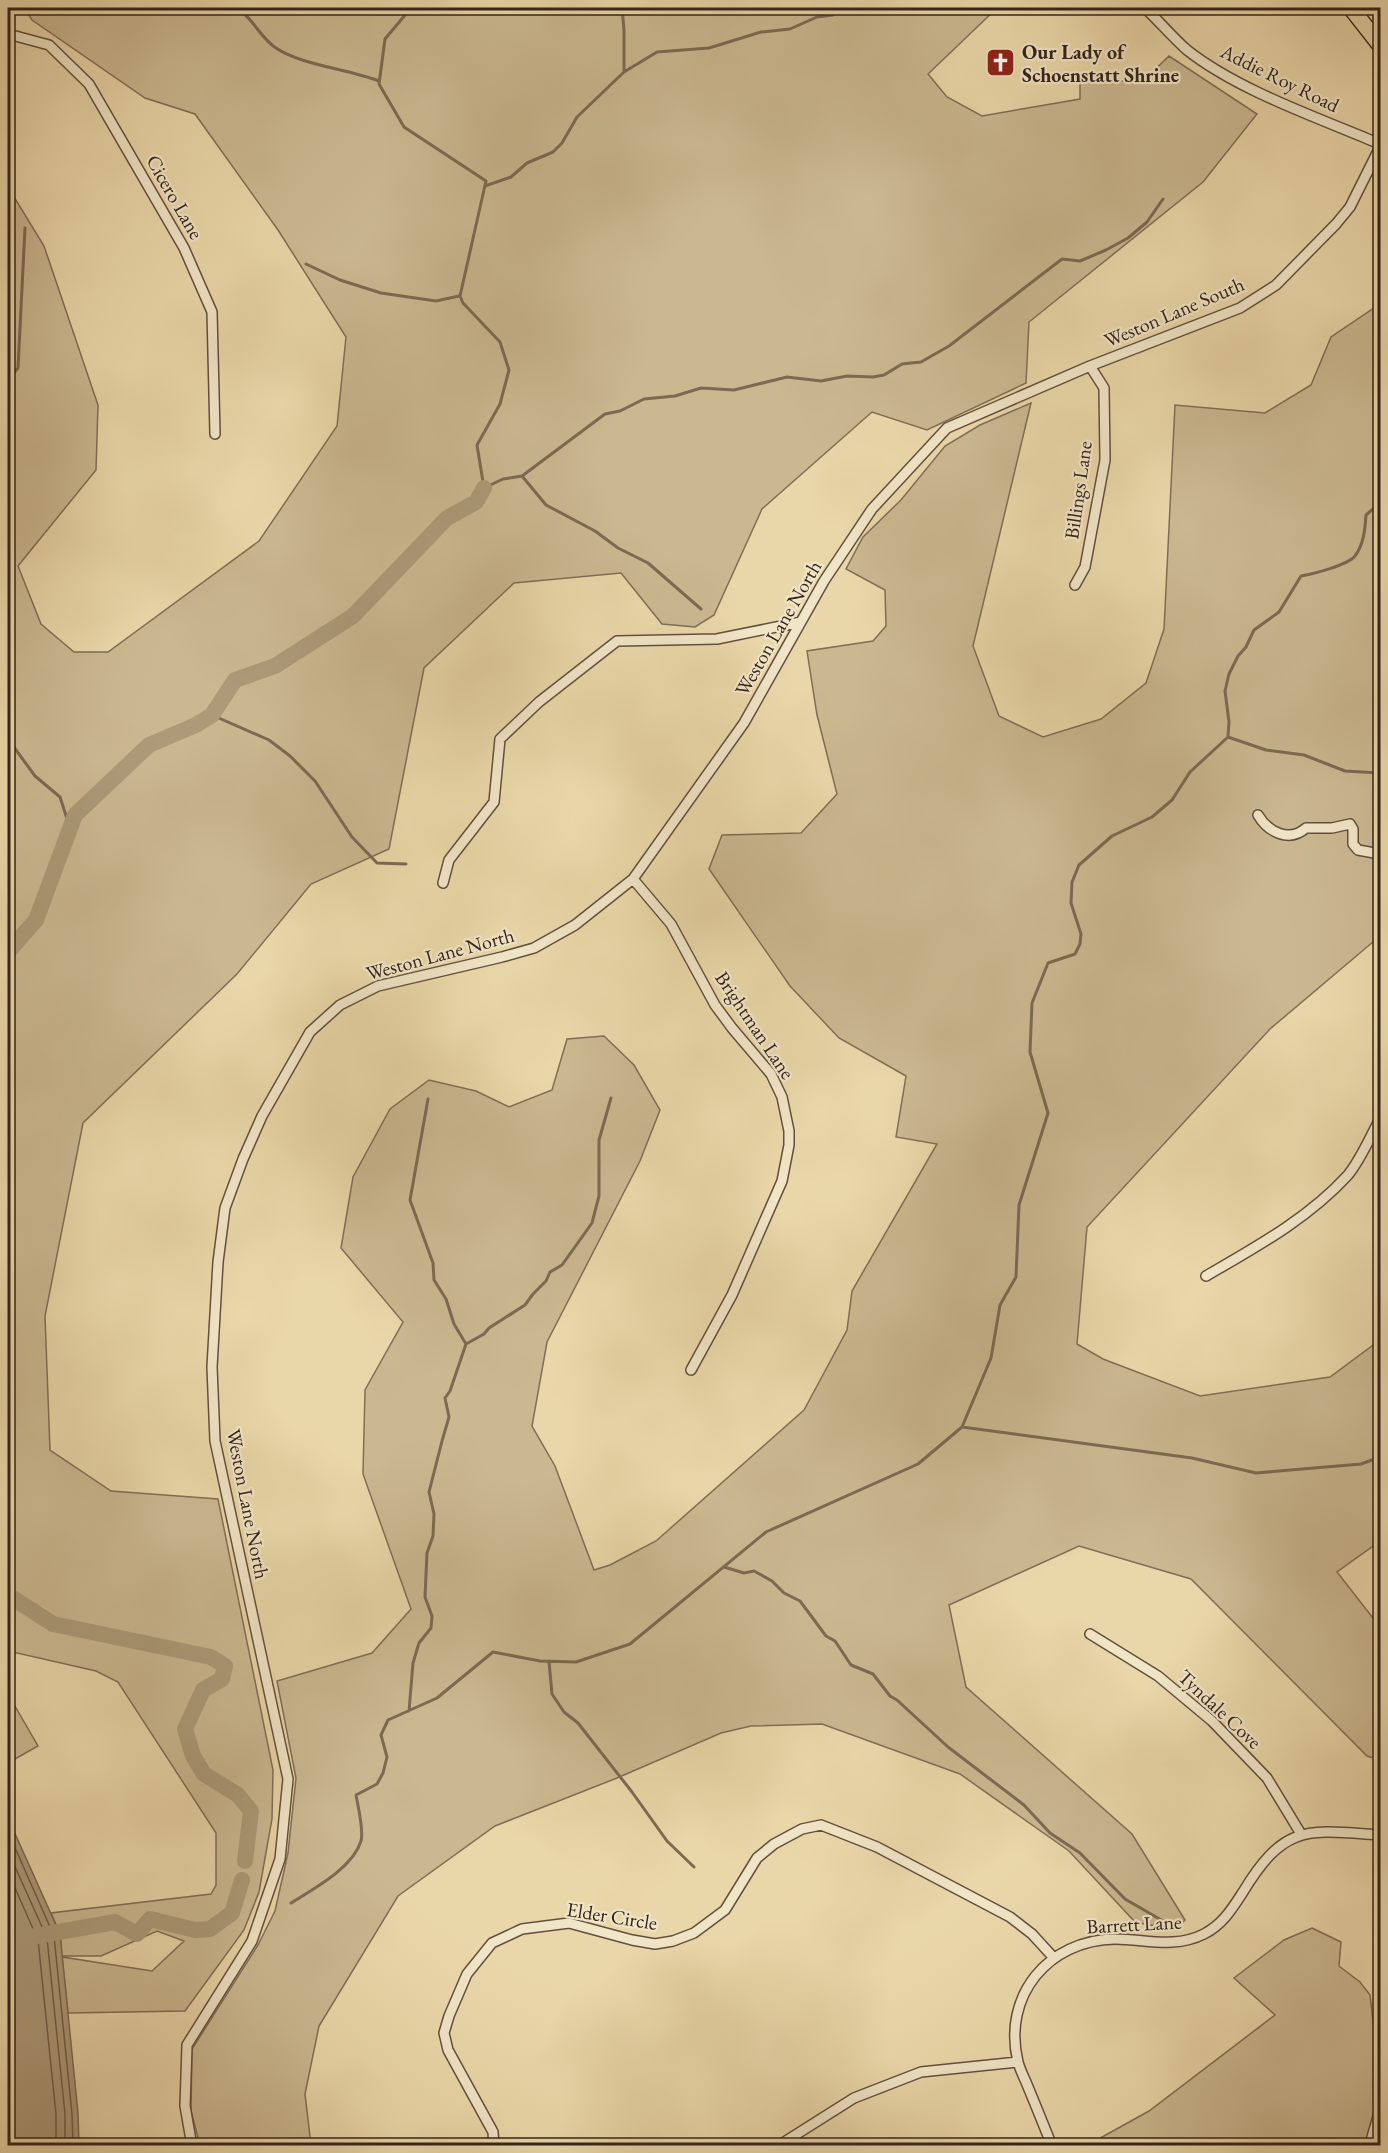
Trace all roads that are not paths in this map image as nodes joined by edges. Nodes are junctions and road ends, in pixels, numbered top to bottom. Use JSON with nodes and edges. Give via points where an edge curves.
{"nodes":[{"id":1,"x":1145,"y":8,"type":"edge"},
{"id":2,"x":1352,"y":8,"type":"edge"},
{"id":3,"x":8,"y":34,"type":"edge"},
{"id":4,"x":1380,"y":45,"type":"edge"},
{"id":5,"x":1380,"y":145,"type":"edge"},
{"id":6,"x":1089,"y":366,"type":"junction"},
{"id":7,"x":215,"y":434,"type":"dead end"},
{"id":8,"x":1075,"y":585,"type":"dead end"},
{"id":9,"x":801,"y":622,"type":"junction"},
{"id":10,"x":1258,"y":814,"type":"dead end"},
{"id":11,"x":1380,"y":854,"type":"edge"},
{"id":12,"x":633,"y":879,"type":"junction"},
{"id":13,"x":443,"y":883,"type":"dead end"},
{"id":14,"x":1380,"y":1119,"type":"edge"},
{"id":15,"x":1206,"y":1276,"type":"dead end"},
{"id":16,"x":691,"y":1370,"type":"dead end"},
{"id":17,"x":1090,"y":1634,"type":"dead end"},
{"id":18,"x":1301,"y":1834,"type":"junction"},
{"id":19,"x":1380,"y":1835,"type":"edge"},
{"id":20,"x":1053,"y":1957,"type":"junction"},
{"id":21,"x":1018,"y":2062,"type":"junction"},
{"id":22,"x":1380,"y":2115,"type":"edge"},
{"id":23,"x":192,"y":2145,"type":"edge"},
{"id":24,"x":494,"y":2145,"type":"edge"},
{"id":25,"x":778,"y":2145,"type":"edge"},
{"id":26,"x":1052,"y":2145,"type":"edge"},
{"id":27,"x":1371,"y":2145,"type":"edge"}],
"edges":[{"from":1,"to":5,"type":"street","name":"Addie Roy Road","via":[[1186,49],[1221,74]]},
{"from":2,"to":4,"type":"main road"},
{"from":3,"to":7,"type":"street","name":"Cicero Lane","via":[[50,45],[88,84],[184,248],[212,312]]},
{"from":5,"to":6,"type":"street","name":"Weston Lane South","via":[[1350,207],[1276,285],[1240,308]]},
{"from":6,"to":8,"type":"street","name":"Billings Lane","via":[[1104,388],[1105,460],[1085,567]]},
{"from":6,"to":9,"type":"street","name":"Weston Lane North","via":[[947,428],[872,509]]},
{"from":9,"to":12,"type":"street","name":"Weston Lane North","via":[[744,723]]},
{"from":9,"to":13,"type":"street","via":[[717,639],[617,641],[539,702],[501,739],[494,802],[449,860]]},
{"from":10,"to":11,"type":"street","via":[[1270,829],[1293,836],[1306,828],[1350,824],[1353,844],[1358,850]]},
{"from":12,"to":16,"type":"street","name":"Brightman Lane","via":[[671,924],[715,1005],[771,1074],[782,1097],[789,1131],[782,1181],[732,1295]]},
{"from":12,"to":23,"type":"street","name":"Weston Lane North","via":[[575,925],[534,948],[378,986],[340,1005],[310,1032],[262,1116],[225,1208],[212,1367],[215,1441],[288,1779],[280,1859],[252,1941],[187,2045],[185,2106]]},
{"from":14,"to":15,"type":"street","via":[[1349,1173],[1312,1209]]},
{"from":17,"to":18,"type":"street","name":"Tyndale Cove","via":[[1158,1676],[1212,1721],[1267,1778]]},
{"from":18,"to":19,"type":"street","name":"Barrett Lane"},
{"from":18,"to":20,"type":"street","name":"Barrett Lane","via":[[1270,1854],[1221,1923],[1191,1940],[1095,1941]]},
{"from":20,"to":21,"type":"street","name":"Barrett Lane","via":[[1028,1984],[1019,2007],[1015,2026]]},
{"from":20,"to":24,"type":"street","name":"Elder Circle","via":[[1010,1917],[877,1847],[821,1825],[802,1829],[758,1858],[725,1910],[694,1933],[673,1941],[654,1944],[569,1923],[522,1929],[492,1944],[467,1974],[444,2033],[448,2050],[493,2132]]},
{"from":21,"to":25,"type":"street","via":[[921,2072],[854,2098]]},
{"from":21,"to":26,"type":"street","name":"Barrett Lane"},
{"from":22,"to":27,"type":"street"}]}
